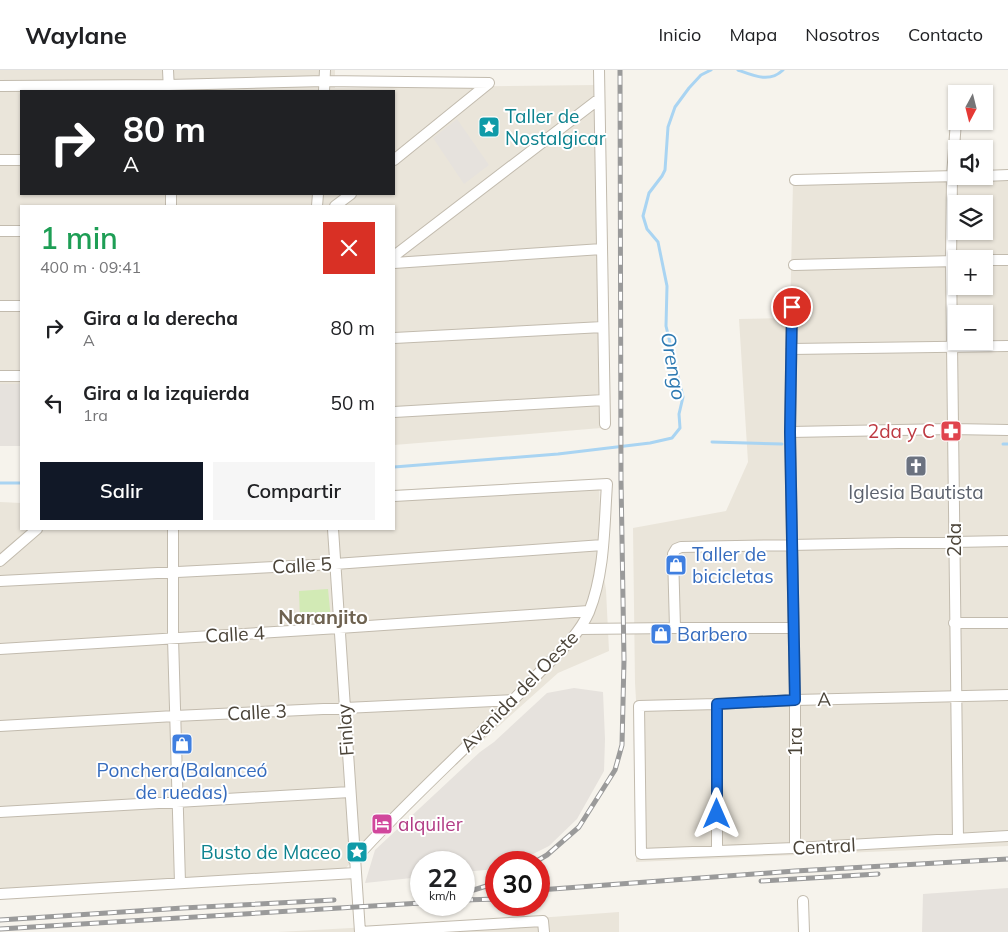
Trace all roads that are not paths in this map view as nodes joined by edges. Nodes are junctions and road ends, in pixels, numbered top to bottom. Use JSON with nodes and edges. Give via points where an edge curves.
{"nodes":[{"id":1,"x":168,"y":70,"type":"edge"},
{"id":2,"x":325,"y":70,"type":"edge"},
{"id":3,"x":599,"y":70,"type":"edge"},
{"id":4,"x":0,"y":86,"type":"edge"},
{"id":5,"x":324,"y":86,"type":"edge"},
{"id":6,"x":169,"y":88,"type":"edge"},
{"id":7,"x":599,"y":99,"type":"junction"},
{"id":8,"x":395,"y":159,"type":"edge"},
{"id":9,"x":0,"y":160,"type":"edge"},
{"id":10,"x":20,"y":160,"type":"edge"},
{"id":11,"x":1008,"y":175,"type":"edge"},
{"id":12,"x":948,"y":176,"type":"edge"},
{"id":13,"x":993,"y":176,"type":"edge"},
{"id":14,"x":794,"y":180,"type":"dead end"},
{"id":15,"x":954,"y":185,"type":"edge"},
{"id":16,"x":350,"y":195,"type":"edge"},
{"id":17,"x":336,"y":205,"type":"edge"},
{"id":18,"x":0,"y":231,"type":"edge"},
{"id":19,"x":20,"y":231,"type":"edge"},
{"id":20,"x":602,"y":249,"type":"junction"},
{"id":21,"x":953,"y":250,"type":"edge"},
{"id":22,"x":395,"y":255,"type":"edge"},
{"id":23,"x":993,"y":260,"type":"edge"},
{"id":24,"x":1008,"y":260,"type":"edge"},
{"id":25,"x":948,"y":261,"type":"edge"},
{"id":26,"x":395,"y":263,"type":"edge"},
{"id":27,"x":794,"y":265,"type":"dead end"},
{"id":28,"x":0,"y":306,"type":"edge"},
{"id":29,"x":20,"y":306,"type":"edge"},
{"id":30,"x":792,"y":307,"type":"dead end"},
{"id":31,"x":603,"y":327,"type":"junction"},
{"id":32,"x":395,"y":338,"type":"edge"},
{"id":33,"x":993,"y":346,"type":"edge"},
{"id":34,"x":1008,"y":346,"type":"edge"},
{"id":35,"x":948,"y":347,"type":"edge"},
{"id":36,"x":791,"y":349,"type":"junction"},
{"id":37,"x":952,"y":350,"type":"edge"},
{"id":38,"x":0,"y":376,"type":"edge"},
{"id":39,"x":20,"y":376,"type":"edge"},
{"id":40,"x":604,"y":400,"type":"junction"},
{"id":41,"x":395,"y":412,"type":"edge"},
{"id":42,"x":604,"y":424,"type":"dead end"},
{"id":43,"x":952,"y":429,"type":"junction"},
{"id":44,"x":1008,"y":430,"type":"edge"},
{"id":45,"x":790,"y":432,"type":"junction"},
{"id":46,"x":395,"y":496,"type":"edge"},
{"id":47,"x":36,"y":530,"type":"edge"},
{"id":48,"x":173,"y":530,"type":"edge"},
{"id":49,"x":333,"y":530,"type":"edge"},
{"id":50,"x":1008,"y":541,"type":"edge"},
{"id":51,"x":955,"y":542,"type":"junction"},
{"id":52,"x":792,"y":544,"type":"junction"},
{"id":53,"x":604,"y":545,"type":"junction"},
{"id":54,"x":0,"y":561,"type":"edge"},
{"id":55,"x":335,"y":564,"type":"junction"},
{"id":56,"x":173,"y":573,"type":"junction"},
{"id":57,"x":0,"y":581,"type":"edge"},
{"id":58,"x":589,"y":610,"type":"junction"},
{"id":59,"x":954,"y":623,"type":"junction"},
{"id":60,"x":1008,"y":623,"type":"edge"},
{"id":61,"x":339,"y":628,"type":"junction"},
{"id":62,"x":675,"y":628,"type":"junction"},
{"id":63,"x":793,"y":628,"type":"junction"},
{"id":64,"x":580,"y":629,"type":"junction"},
{"id":65,"x":173,"y":638,"type":"junction"},
{"id":66,"x":0,"y":648,"type":"edge"},
{"id":67,"x":1008,"y":695,"type":"edge"},
{"id":68,"x":955,"y":696,"type":"junction"},
{"id":69,"x":514,"y":700,"type":"junction"},
{"id":70,"x":795,"y":700,"type":"junction"},
{"id":71,"x":717,"y":704,"type":"junction"},
{"id":72,"x":343,"y":707,"type":"junction"},
{"id":73,"x":175,"y":716,"type":"junction"},
{"id":74,"x":0,"y":726,"type":"edge"},
{"id":75,"x":350,"y":792,"type":"junction"},
{"id":76,"x":178,"y":801,"type":"junction"},
{"id":77,"x":0,"y":812,"type":"edge"},
{"id":78,"x":1008,"y":836,"type":"edge"},
{"id":79,"x":958,"y":839,"type":"junction"},
{"id":80,"x":795,"y":848,"type":"junction"},
{"id":81,"x":717,"y":850,"type":"junction"},
{"id":82,"x":640,"y":854,"type":"joint"},
{"id":83,"x":354,"y":860,"type":"junction"},
{"id":84,"x":355,"y":874,"type":"junction"},
{"id":85,"x":180,"y":883,"type":"junction"},
{"id":86,"x":0,"y":894,"type":"edge"},
{"id":87,"x":803,"y":901,"type":"dead end"},
{"id":88,"x":360,"y":932,"type":"edge"},
{"id":89,"x":544,"y":932,"type":"edge"},
{"id":90,"x":804,"y":932,"type":"edge"}],
"edges":[{"from":1,"to":6,"type":"street"},
{"from":2,"to":5,"type":"street"},
{"from":3,"to":7,"type":"street"},
{"from":4,"to":6,"type":"street"},
{"from":5,"to":6,"type":"street"},
{"from":5,"to":8,"type":"street","via":[[489,83]]},
{"from":7,"to":20,"type":"street"},
{"from":7,"to":22,"type":"street"},
{"from":9,"to":10,"type":"street"},
{"from":11,"to":13,"type":"street"},
{"from":12,"to":14,"type":"street"},
{"from":15,"to":21,"type":"street","name":"2da"},
{"from":16,"to":17,"type":"street"},
{"from":18,"to":19,"type":"street"},
{"from":20,"to":26,"type":"street"},
{"from":20,"to":31,"type":"street"},
{"from":23,"to":24,"type":"street"},
{"from":25,"to":27,"type":"street"},
{"from":28,"to":29,"type":"street"},
{"from":30,"to":36,"type":"street","name":"1ra"},
{"from":31,"to":32,"type":"street"},
{"from":31,"to":40,"type":"street"},
{"from":33,"to":34,"type":"street"},
{"from":35,"to":36,"type":"street"},
{"from":36,"to":45,"type":"street","name":"1ra"},
{"from":37,"to":43,"type":"street","name":"2da"},
{"from":38,"to":39,"type":"street"},
{"from":40,"to":41,"type":"street"},
{"from":40,"to":42,"type":"street"},
{"from":43,"to":44,"type":"street"},
{"from":43,"to":45,"type":"street"},
{"from":43,"to":51,"type":"street","name":"2da"},
{"from":45,"to":52,"type":"street","name":"1ra"},
{"from":46,"to":53,"type":"street","name":"Avenida del Oeste","via":[[606,484]]},
{"from":47,"to":54,"type":"street"},
{"from":48,"to":56,"type":"street"},
{"from":49,"to":55,"type":"street","name":"Finlay"},
{"from":50,"to":51,"type":"street"},
{"from":51,"to":52,"type":"street"},
{"from":51,"to":59,"type":"street","name":"2da"},
{"from":52,"to":62,"type":"street","via":[[676,549],[673,554]]},
{"from":52,"to":63,"type":"street","name":"1ra"},
{"from":53,"to":55,"type":"street","name":"Calle 5"},
{"from":53,"to":58,"type":"street","name":"Avenida del Oeste"},
{"from":55,"to":56,"type":"street","name":"Calle 5"},
{"from":55,"to":61,"type":"street","name":"Finlay"},
{"from":56,"to":57,"type":"street","name":"Calle 5"},
{"from":56,"to":65,"type":"street"},
{"from":58,"to":61,"type":"street","name":"Calle 4"},
{"from":58,"to":64,"type":"street","name":"Avenida del Oeste"},
{"from":59,"to":60,"type":"street"},
{"from":59,"to":68,"type":"street","name":"2da"},
{"from":61,"to":65,"type":"street","name":"Calle 4"},
{"from":61,"to":72,"type":"street","name":"Finlay"},
{"from":62,"to":63,"type":"street"},
{"from":62,"to":64,"type":"street"},
{"from":63,"to":70,"type":"street","name":"1ra"},
{"from":64,"to":69,"type":"street","name":"Avenida del Oeste"},
{"from":65,"to":66,"type":"street","name":"Calle 4"},
{"from":65,"to":73,"type":"street"},
{"from":67,"to":68,"type":"street","name":"A"},
{"from":68,"to":70,"type":"street","name":"A"},
{"from":68,"to":79,"type":"street","name":"2da"},
{"from":69,"to":72,"type":"street","name":"Calle 3"},
{"from":69,"to":83,"type":"street","name":"Avenida del Oeste"},
{"from":70,"to":71,"type":"street","name":"A"},
{"from":70,"to":80,"type":"street","name":"1ra"},
{"from":71,"to":81,"type":"street"},
{"from":71,"to":82,"type":"street","name":"A","via":[[639,706]]},
{"from":72,"to":73,"type":"street","name":"Calle 3"},
{"from":72,"to":75,"type":"street","name":"Finlay"},
{"from":73,"to":74,"type":"street","name":"Calle 3"},
{"from":73,"to":76,"type":"street"},
{"from":75,"to":76,"type":"street"},
{"from":75,"to":83,"type":"street","name":"Finlay"},
{"from":76,"to":77,"type":"street"},
{"from":76,"to":85,"type":"street"},
{"from":78,"to":79,"type":"street","name":"Central"},
{"from":79,"to":80,"type":"street","name":"Central"},
{"from":80,"to":81,"type":"street","name":"Central"},
{"from":81,"to":82,"type":"street","name":"Central"},
{"from":83,"to":84,"type":"street","name":"Finlay"},
{"from":84,"to":85,"type":"street"},
{"from":84,"to":88,"type":"street","name":"Finlay"},
{"from":85,"to":86,"type":"street"},
{"from":87,"to":90,"type":"street"},
{"from":88,"to":89,"type":"street","via":[[543,921]]}]}
